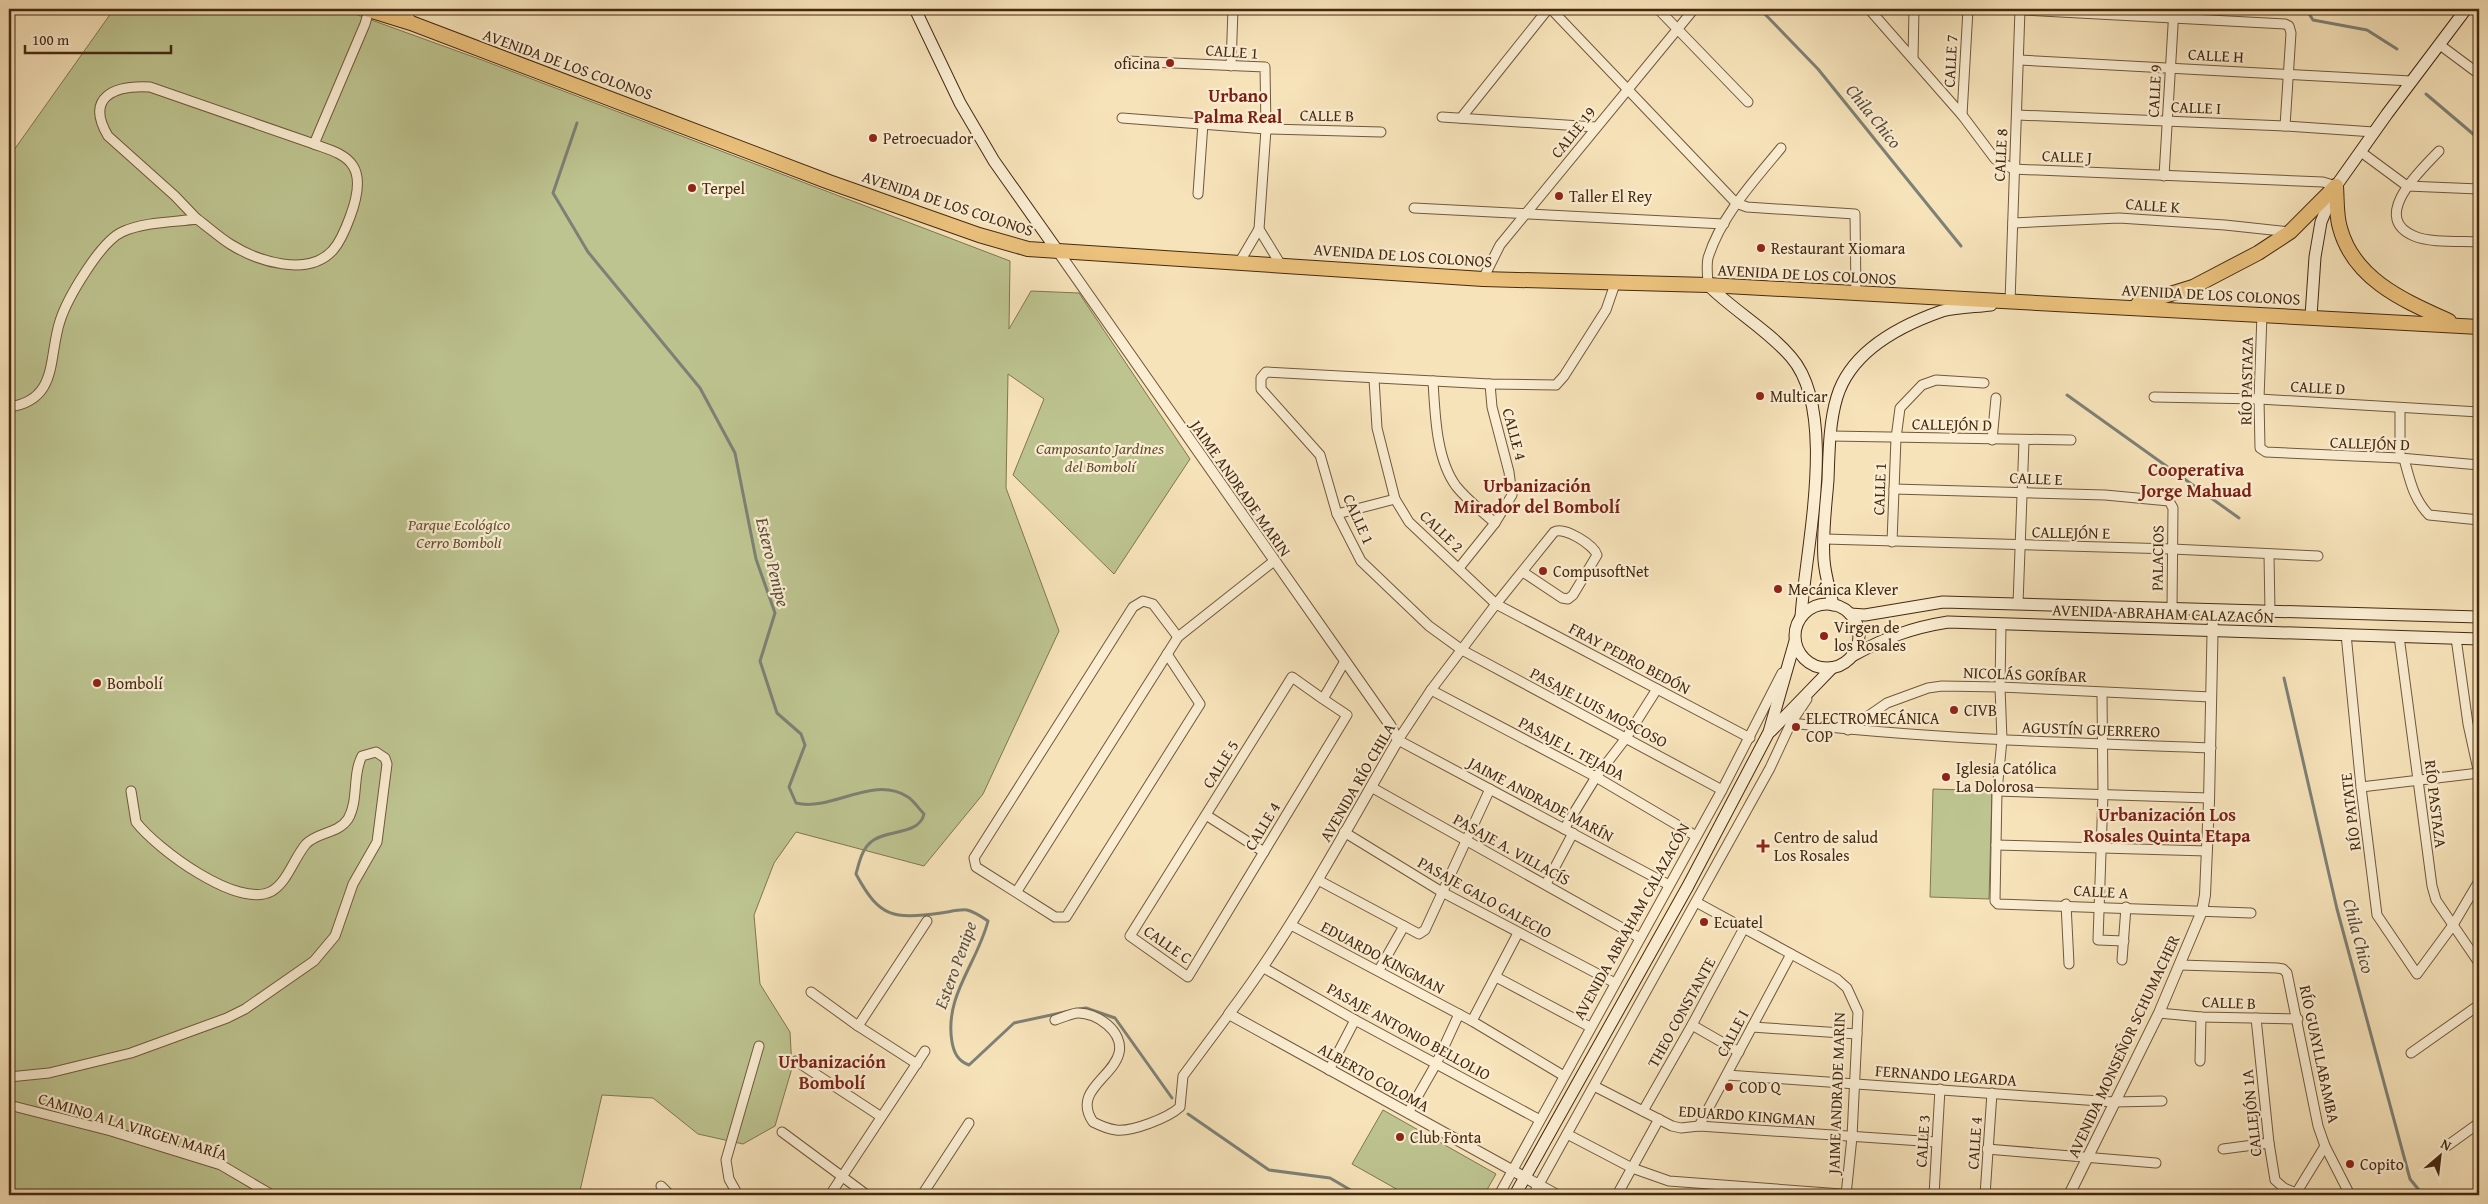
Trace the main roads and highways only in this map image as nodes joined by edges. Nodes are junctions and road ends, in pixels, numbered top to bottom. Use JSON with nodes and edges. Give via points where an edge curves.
{"nodes":[{"id":1,"x":367,"y":9,"type":"edge"},
{"id":2,"x":914,"y":9,"type":"edge"},
{"id":3,"x":2466,"y":9,"type":"edge"},
{"id":4,"x":2336,"y":186,"type":"junction"},
{"id":5,"x":1059,"y":253,"type":"junction"},
{"id":6,"x":1708,"y":285,"type":"junction"},
{"id":7,"x":2010,"y":302,"type":"junction"},
{"id":8,"x":2128,"y":307,"type":"junction"},
{"id":9,"x":2310,"y":316,"type":"junction"},
{"id":10,"x":2457,"y":325,"type":"junction"},
{"id":11,"x":2479,"y":327,"type":"edge"},
{"id":12,"x":1833,"y":605,"type":"junction"},
{"id":13,"x":1850,"y":614,"type":"junction"},
{"id":14,"x":1800,"y":617,"type":"junction"},
{"id":15,"x":2479,"y":617,"type":"edge"},
{"id":16,"x":2479,"y":639,"type":"edge"},
{"id":17,"x":1795,"y":641,"type":"junction"},
{"id":18,"x":1852,"y":656,"type":"junction"},
{"id":19,"x":1832,"y":668,"type":"junction"},
{"id":20,"x":1770,"y":732,"type":"junction"},
{"id":21,"x":1515,"y":1195,"type":"edge"}],
"edges":[{"from":1,"to":5,"type":"highway","name":"AVENIDA DE LOS COLONOS","via":[[898,206],[1028,249]]},
{"from":2,"to":5,"type":"main road","via":[[960,103],[994,161]]},
{"from":3,"to":4,"type":"main road"},
{"from":4,"to":8,"type":"highway","via":[[2290,232],[2258,253],[2193,287]]},
{"from":4,"to":9,"type":"main road","via":[[2320,222]]},
{"from":4,"to":10,"type":"highway","via":[[2339,227],[2350,254],[2384,289]]},
{"from":5,"to":6,"type":"highway","name":"AVENIDA DE LOS COLONOS","via":[[1483,278]]},
{"from":6,"to":7,"type":"highway","name":"AVENIDA DE LOS COLONOS"},
{"from":6,"to":14,"type":"main road","via":[[1769,334],[1793,359],[1809,386],[1813,406],[1815,484]]},
{"from":7,"to":8,"type":"highway","name":"AVENIDA DE LOS COLONOS"},
{"from":7,"to":12,"type":"main road","via":[[1944,311],[1883,339],[1859,358],[1846,376],[1837,398],[1831,436],[1824,539],[1825,571]]},
{"from":8,"to":9,"type":"highway","name":"AVENIDA DE LOS COLONOS"},
{"from":9,"to":10,"type":"highway","name":"AVENIDA DE LOS COLONOS"},
{"from":10,"to":11,"type":"highway","name":"AVENIDA DE LOS COLONOS"},
{"from":12,"to":13,"type":"main road"},
{"from":12,"to":14,"type":"main road","via":[[1818,605]]},
{"from":13,"to":15,"type":"main road","name":"AVENIDA ABRAHAM CALAZACÓN","via":[[1865,615],[1943,602]]},
{"from":13,"to":18,"type":"main road","via":[[1859,638]]},
{"from":14,"to":17,"type":"main road"},
{"from":16,"to":18,"type":"main road","name":"AVENIDA ABRAHAM CALAZACÓN","via":[[1948,622],[1915,627],[1885,638]]},
{"from":17,"to":19,"type":"main road","via":[[1799,653],[1811,664]]},
{"from":17,"to":20,"type":"main road","name":"AVENIDA ABRAHAM CALAZACÓN"},
{"from":18,"to":19,"type":"main road","via":[[1842,665]]},
{"from":19,"to":20,"type":"main road","name":"AVENIDA ABRAHAM CALAZACÓN"},
{"from":20,"to":21,"type":"main road","name":"AVENIDA ABRAHAM CALAZACÓN"}]}
